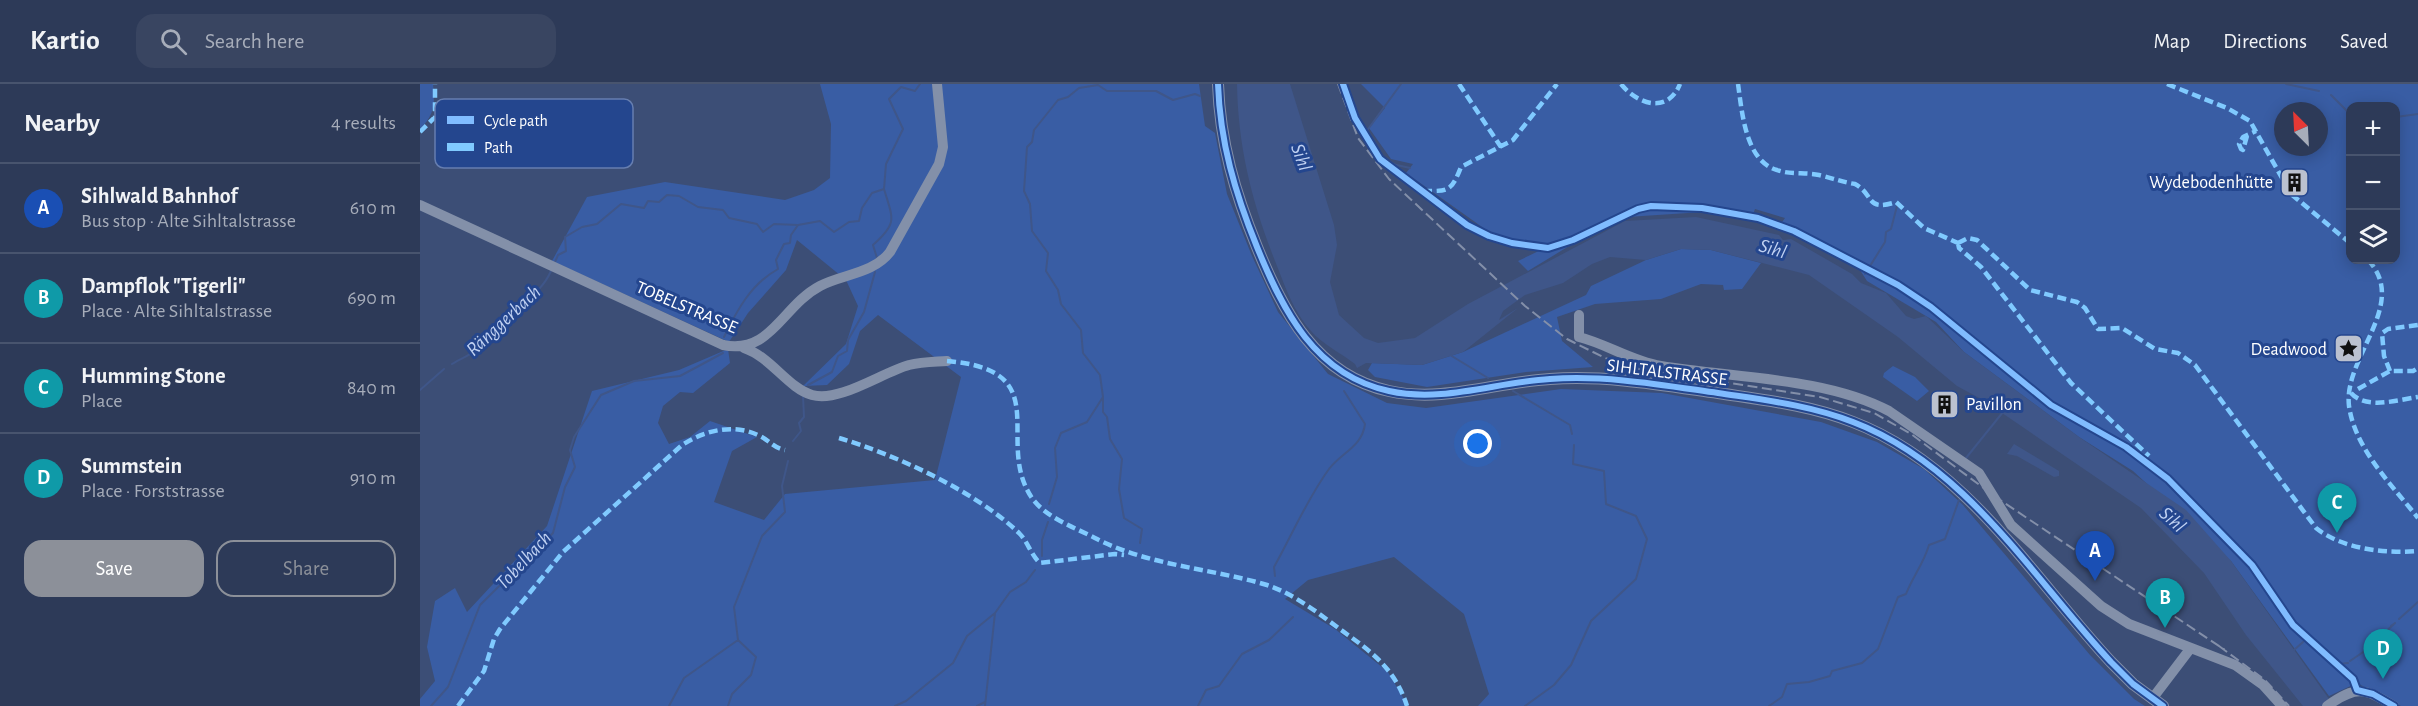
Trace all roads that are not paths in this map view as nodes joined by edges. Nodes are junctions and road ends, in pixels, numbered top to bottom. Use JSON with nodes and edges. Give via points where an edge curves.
{"nodes":[{"id":1,"x":937,"y":84,"type":"edge"},
{"id":2,"x":1218,"y":84,"type":"edge"},
{"id":3,"x":420,"y":205,"type":"edge"},
{"id":4,"x":1579,"y":315,"type":"dead end"},
{"id":5,"x":765,"y":336,"type":"junction"},
{"id":6,"x":744,"y":348,"type":"junction"},
{"id":7,"x":765,"y":359,"type":"junction"},
{"id":8,"x":947,"y":361,"type":"dead end"},
{"id":9,"x":2190,"y":649,"type":"junction"},
{"id":10,"x":2152,"y":699,"type":"junction"},
{"id":11,"x":2163,"y":706,"type":"edge"},
{"id":12,"x":2282,"y":706,"type":"edge"},
{"id":13,"x":2327,"y":706,"type":"edge"},
{"id":14,"x":2394,"y":706,"type":"edge"}],
"edges":[{"from":1,"to":5,"type":"street","name":"TOBELSTRASSE","via":[[943,147],[939,164],[890,252],[874,266],[821,285],[803,297]]},
{"from":2,"to":10,"type":"main road","name":"SIHLTALSTRASSE","via":[[1227,163],[1267,272],[1301,334],[1342,371],[1383,390],[1422,395],[1548,379],[1613,379],[1781,403],[1856,423],[1908,449],[1957,488],[2106,657]]},
{"from":3,"to":6,"type":"street","name":"TOBELSTRASSE","via":[[723,345]]},
{"from":4,"to":9,"type":"street","via":[[1579,337],[1641,362],[1835,391],[1889,411],[1979,472],[2011,525],[2101,606],[2129,624]]},
{"from":5,"to":6,"type":"street","name":"TOBELSTRASSE"},
{"from":5,"to":7,"type":"street"},
{"from":6,"to":7,"type":"street"},
{"from":7,"to":8,"type":"street","via":[[802,390],[824,397],[909,366]]},
{"from":9,"to":10,"type":"street"},
{"from":9,"to":12,"type":"street","via":[[2242,669]]},
{"from":10,"to":11,"type":"main road","name":"SIHLTALSTRASSE"},
{"from":13,"to":14,"type":"street","via":[[2364,690]]}]}
